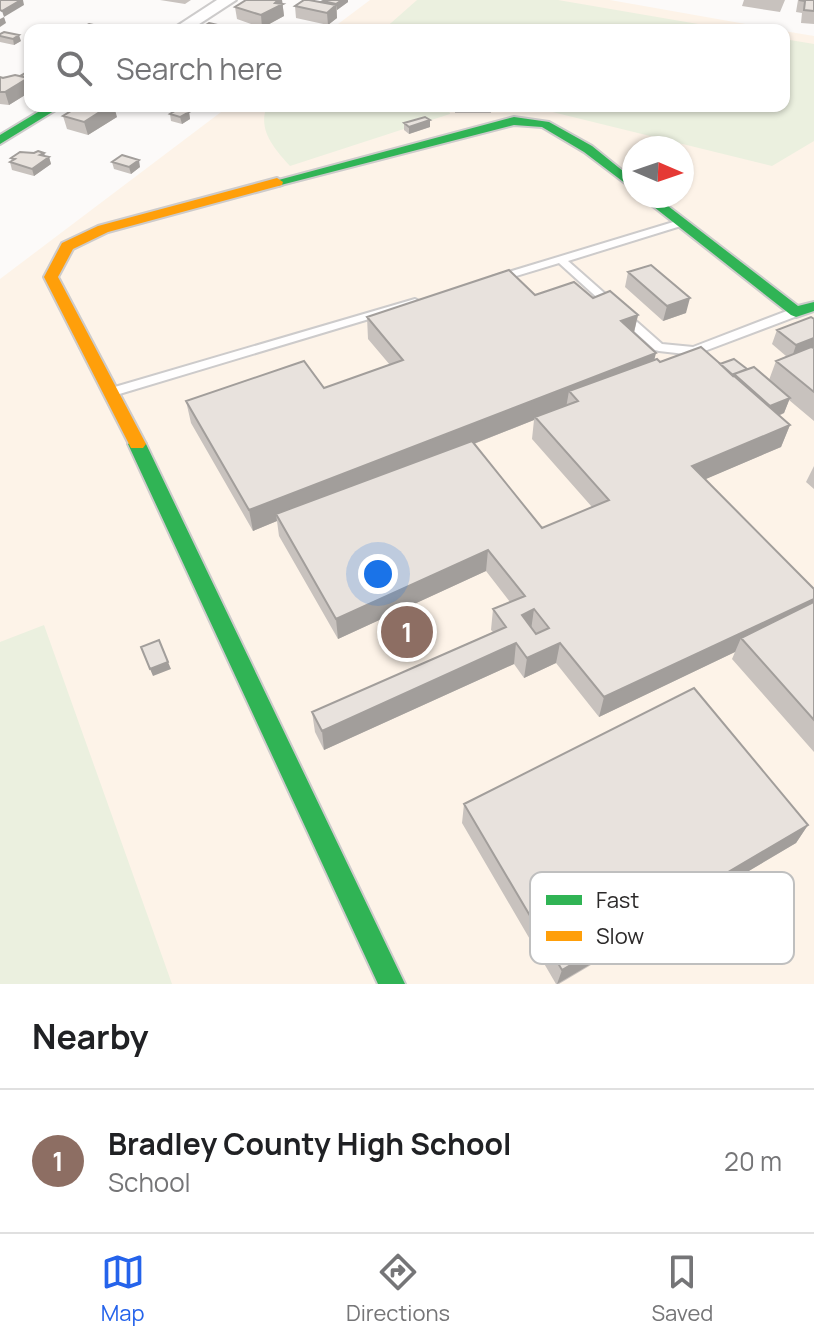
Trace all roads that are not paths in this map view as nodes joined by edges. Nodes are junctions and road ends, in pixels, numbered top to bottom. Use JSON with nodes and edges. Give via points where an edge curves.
{"nodes":[{"id":1,"x":228,"y":0,"type":"edge"},
{"id":2,"x":189,"y":24,"type":"edge"},
{"id":3,"x":46,"y":112,"type":"edge"},
{"id":4,"x":0,"y":140,"type":"edge"},
{"id":5,"x":622,"y":176,"type":"edge"},
{"id":6,"x":662,"y":208,"type":"edge"},
{"id":7,"x":680,"y":223,"type":"junction"},
{"id":8,"x":560,"y":259,"type":"junction"},
{"id":9,"x":482,"y":283,"type":"edge"},
{"id":10,"x":424,"y":299,"type":"edge"},
{"id":11,"x":814,"y":306,"type":"edge"},
{"id":12,"x":796,"y":312,"type":"junction"},
{"id":13,"x":112,"y":392,"type":"junction"},
{"id":14,"x":392,"y":984,"type":"edge"}],
"edges":[{"from":1,"to":2,"type":"street"},
{"from":3,"to":4,"type":"street"},
{"from":5,"to":13,"type":"street","via":[[545,124],[514,121],[103,229],[67,246],[51,277]]},
{"from":6,"to":7,"type":"street"},
{"from":7,"to":8,"type":"lane"},
{"from":7,"to":12,"type":"street"},
{"from":8,"to":9,"type":"lane"},
{"from":8,"to":12,"type":"lane","via":[[652,342],[670,349],[694,351]]},
{"from":10,"to":13,"type":"lane"},
{"from":11,"to":12,"type":"street"},
{"from":13,"to":14,"type":"street"}]}
